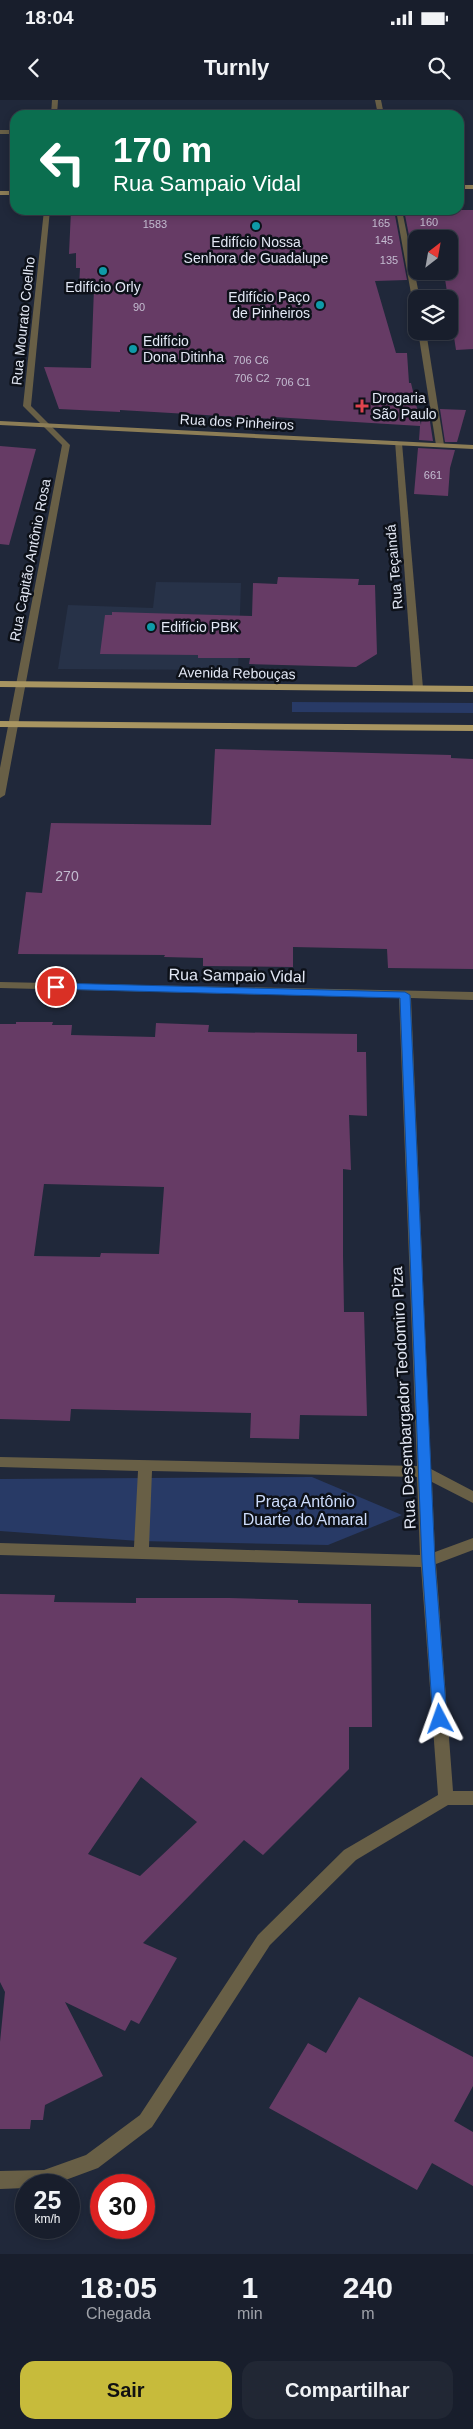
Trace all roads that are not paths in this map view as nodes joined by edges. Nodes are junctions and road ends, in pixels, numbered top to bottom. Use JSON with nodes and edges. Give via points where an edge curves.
{"nodes":[{"id":1,"x":46,"y":215,"type":"edge"},
{"id":2,"x":400,"y":215,"type":"edge"},
{"id":3,"x":414,"y":290,"type":"edge"},
{"id":4,"x":423,"y":340,"type":"edge"},
{"id":5,"x":0,"y":423,"type":"edge"},
{"id":6,"x":48,"y":426,"type":"junction"},
{"id":7,"x":398,"y":443,"type":"junction"},
{"id":8,"x":440,"y":445,"type":"junction"},
{"id":9,"x":473,"y":447,"type":"edge"},
{"id":10,"x":0,"y":684,"type":"edge"},
{"id":11,"x":21,"y":684,"type":"junction"},
{"id":12,"x":418,"y":688,"type":"junction"},
{"id":13,"x":473,"y":689,"type":"edge"},
{"id":14,"x":0,"y":724,"type":"edge"},
{"id":15,"x":14,"y":724,"type":"junction"},
{"id":16,"x":473,"y":728,"type":"edge"},
{"id":17,"x":0,"y":795,"type":"edge"},
{"id":18,"x":0,"y":986,"type":"edge"},
{"id":19,"x":405,"y":995,"type":"junction"},
{"id":20,"x":473,"y":996,"type":"edge"},
{"id":21,"x":0,"y":1462,"type":"edge"},
{"id":22,"x":145,"y":1466,"type":"junction"},
{"id":23,"x":424,"y":1472,"type":"junction"},
{"id":24,"x":473,"y":1497,"type":"edge"},
{"id":25,"x":473,"y":1544,"type":"edge"},
{"id":26,"x":0,"y":1549,"type":"edge"},
{"id":27,"x":141,"y":1553,"type":"junction"},
{"id":28,"x":428,"y":1562,"type":"junction"},
{"id":29,"x":446,"y":1798,"type":"junction"},
{"id":30,"x":473,"y":1798,"type":"edge"},
{"id":31,"x":0,"y":2180,"type":"edge"}],
"edges":[{"from":1,"to":6,"type":"street","name":"Rua Mourato Coelho","via":[[27,406]]},
{"from":2,"to":3,"type":"street"},
{"from":4,"to":8,"type":"street"},
{"from":5,"to":6,"type":"main road","name":"Rua dos Pinheiros"},
{"from":6,"to":7,"type":"main road","name":"Rua dos Pinheiros"},
{"from":6,"to":11,"type":"street","name":"Rua Capitão Antônio Rosa","via":[[66,445]]},
{"from":7,"to":8,"type":"main road","name":"Rua dos Pinheiros"},
{"from":7,"to":12,"type":"street","name":"Rua Teçaindá"},
{"from":8,"to":9,"type":"main road","name":"Rua dos Pinheiros"},
{"from":10,"to":11,"type":"main road","name":"Avenida Rebouças"},
{"from":11,"to":12,"type":"main road","name":"Avenida Rebouças"},
{"from":11,"to":15,"type":"street","name":"Rua Capitão Antônio Rosa"},
{"from":12,"to":13,"type":"main road","name":"Avenida Rebouças"},
{"from":14,"to":15,"type":"main road"},
{"from":15,"to":16,"type":"main road"},
{"from":15,"to":17,"type":"street","name":"Rua Capitão Antônio Rosa"},
{"from":18,"to":19,"type":"street","name":"Rua Sampaio Vidal"},
{"from":19,"to":20,"type":"street","name":"Rua Sampaio Vidal"},
{"from":19,"to":23,"type":"street","name":"Rua Desembargador Teodomiro Piza"},
{"from":21,"to":22,"type":"street"},
{"from":22,"to":23,"type":"street"},
{"from":22,"to":27,"type":"street"},
{"from":23,"to":24,"type":"street"},
{"from":23,"to":28,"type":"street","name":"Rua Desembargador Teodomiro Piza"},
{"from":25,"to":28,"type":"street"},
{"from":26,"to":27,"type":"street"},
{"from":27,"to":28,"type":"street"},
{"from":28,"to":29,"type":"street","name":"Rua Desembargador Teodomiro Piza"},
{"from":29,"to":30,"type":"street"},
{"from":29,"to":31,"type":"street","via":[[350,1855],[264,1940],[146,2121],[92,2162],[44,2179]]}]}
